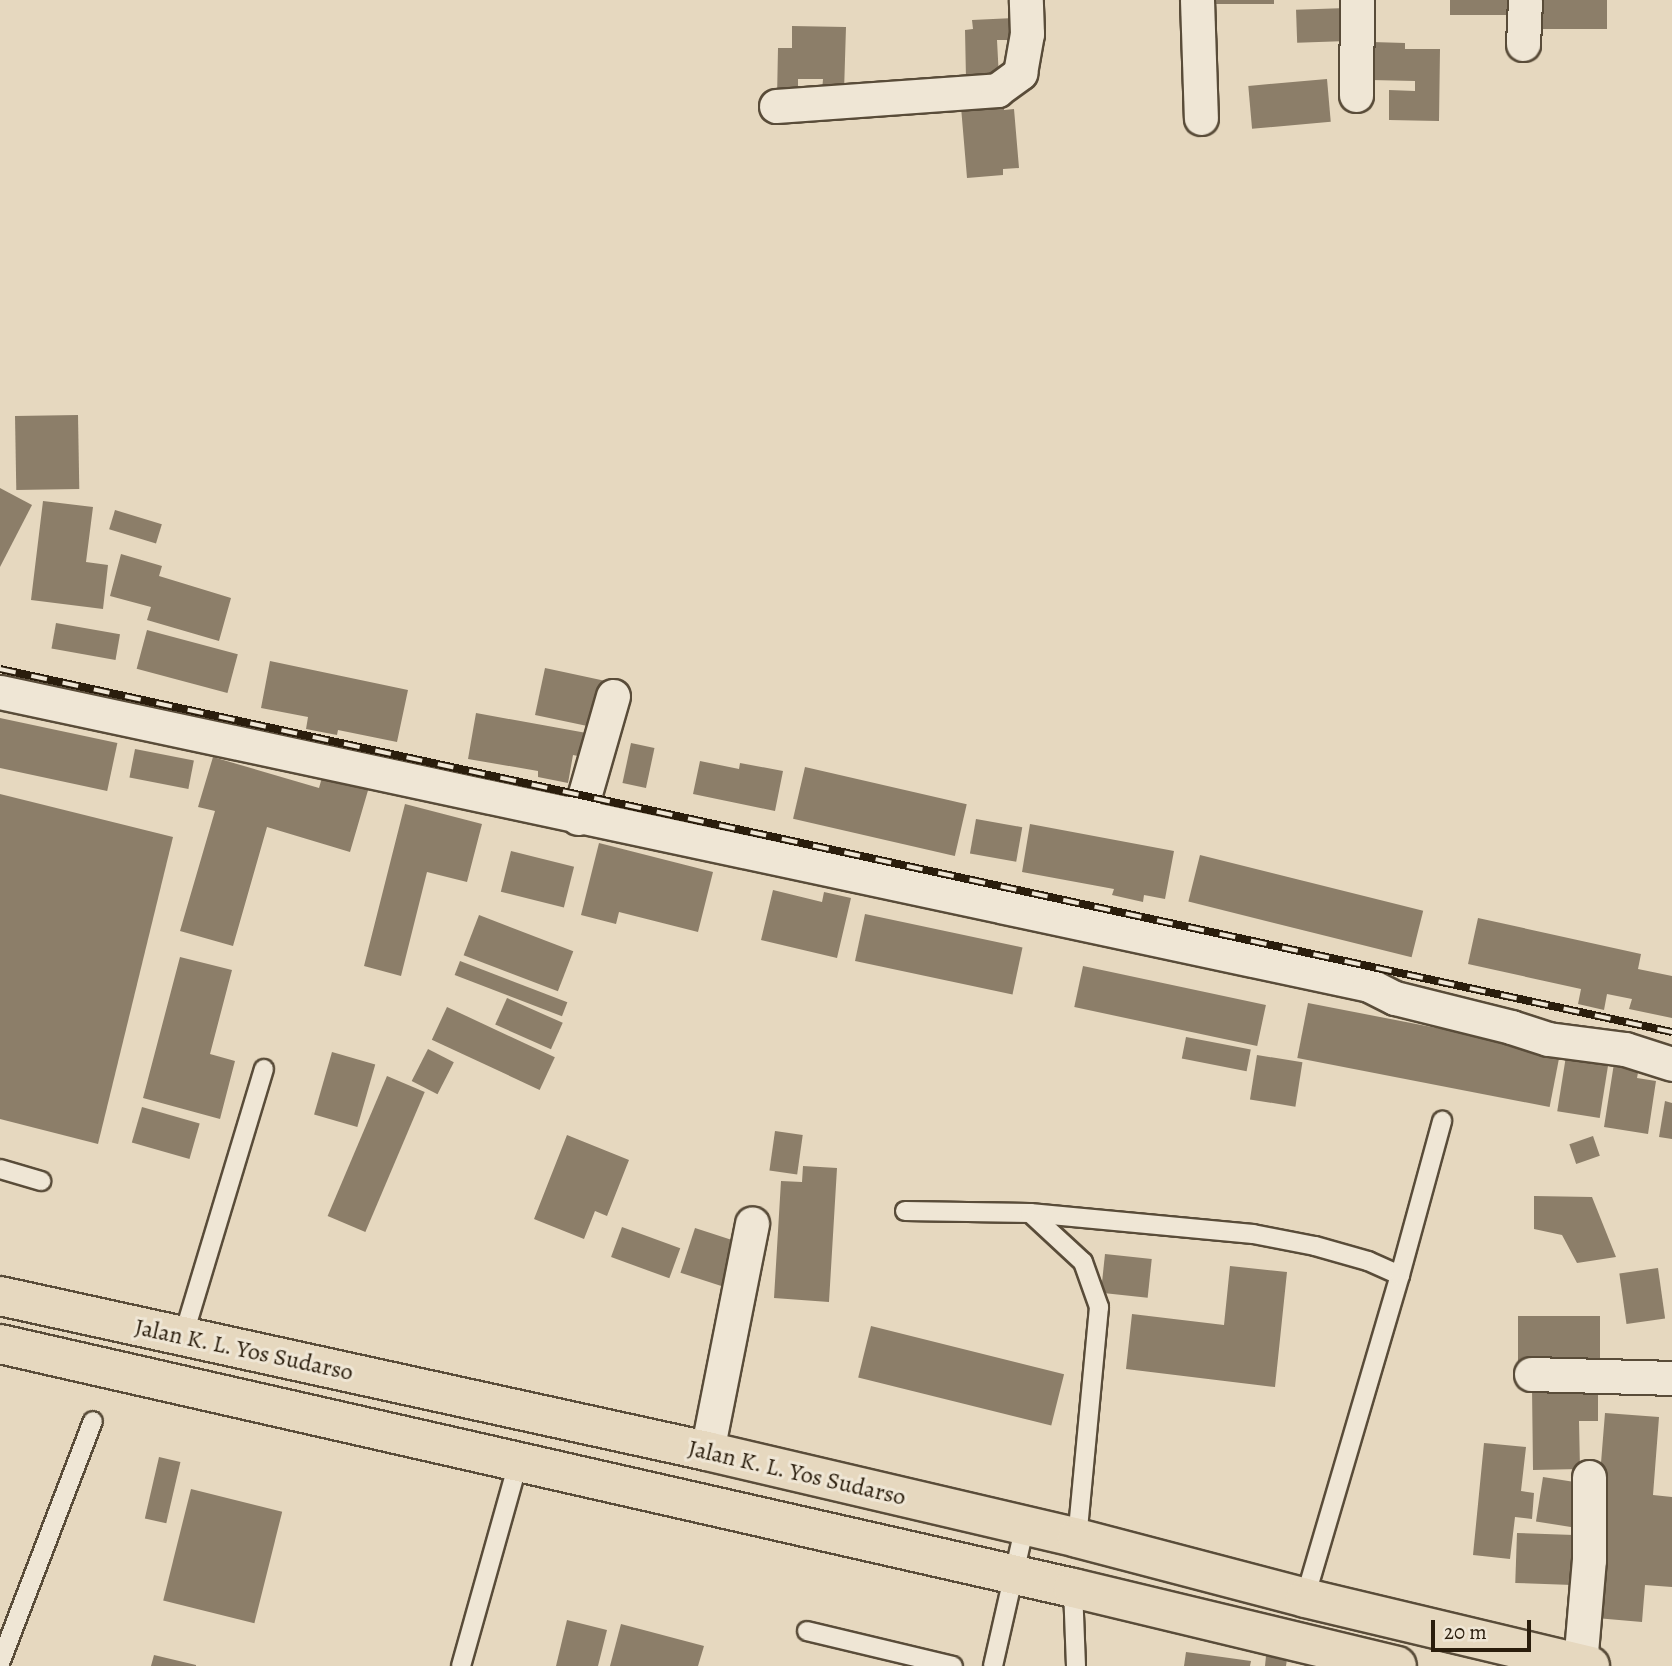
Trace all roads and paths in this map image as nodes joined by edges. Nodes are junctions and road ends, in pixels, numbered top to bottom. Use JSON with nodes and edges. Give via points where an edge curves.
{"nodes":[{"id":1,"x":1026,"y":0,"type":"edge"},
{"id":2,"x":1197,"y":0,"type":"edge"},
{"id":3,"x":1357,"y":0,"type":"edge"},
{"id":4,"x":1525,"y":0,"type":"edge"},
{"id":5,"x":1523,"y":44,"type":"dead end"},
{"id":6,"x":1356,"y":96,"type":"dead end"},
{"id":7,"x":776,"y":106,"type":"dead end"},
{"id":8,"x":1201,"y":118,"type":"dead end"},
{"id":9,"x":0,"y":692,"type":"edge"},
{"id":10,"x":613,"y":696,"type":"dead end"},
{"id":11,"x":578,"y":818,"type":"junction"},
{"id":12,"x":1672,"y":1064,"type":"edge"},
{"id":13,"x":264,"y":1069,"type":"dead end"},
{"id":14,"x":1442,"y":1121,"type":"dead end"},
{"id":15,"x":0,"y":1169,"type":"edge"},
{"id":16,"x":41,"y":1181,"type":"dead end"},
{"id":17,"x":905,"y":1211,"type":"dead end"},
{"id":18,"x":1030,"y":1213,"type":"junction"},
{"id":19,"x":752,"y":1223,"type":"dead end"},
{"id":20,"x":1399,"y":1275,"type":"junction"},
{"id":21,"x":0,"y":1296,"type":"edge"},
{"id":22,"x":183,"y":1337,"type":"junction"},
{"id":23,"x":0,"y":1344,"type":"edge"},
{"id":24,"x":1531,"y":1374,"type":"dead end"},
{"id":25,"x":1672,"y":1378,"type":"edge"},
{"id":26,"x":93,"y":1421,"type":"dead end"},
{"id":27,"x":707,"y":1451,"type":"junction"},
{"id":28,"x":519,"y":1460,"type":"junction"},
{"id":29,"x":1590,"y":1478,"type":"dead end"},
{"id":30,"x":1025,"y":1525,"type":"junction"},
{"id":31,"x":1077,"y":1538,"type":"junction"},
{"id":32,"x":1014,"y":1574,"type":"junction"},
{"id":33,"x":1073,"y":1588,"type":"junction"},
{"id":34,"x":1305,"y":1598,"type":"junction"},
{"id":35,"x":807,"y":1631,"type":"dead end"},
{"id":36,"x":0,"y":1663,"type":"edge"},
{"id":37,"x":1585,"y":1665,"type":"edge"},
{"id":38,"x":461,"y":1666,"type":"edge"},
{"id":39,"x":953,"y":1666,"type":"edge"},
{"id":40,"x":993,"y":1666,"type":"edge"},
{"id":41,"x":1076,"y":1666,"type":"edge"},
{"id":42,"x":1397,"y":1666,"type":"edge"}],
"edges":[{"from":1,"to":7,"type":"street","via":[[1027,34],[1020,73],[997,90]]},
{"from":2,"to":8,"type":"street"},
{"from":3,"to":6,"type":"street"},
{"from":4,"to":5,"type":"street"},
{"from":9,"to":11,"type":"street"},
{"from":10,"to":11,"type":"street"},
{"from":11,"to":12,"type":"street","via":[[1370,985],[1395,998],[1548,1040],[1625,1049]]},
{"from":13,"to":22,"type":"lane"},
{"from":14,"to":20,"type":"lane"},
{"from":15,"to":16,"type":"lane"},
{"from":17,"to":18,"type":"lane"},
{"from":18,"to":20,"type":"lane","via":[[1253,1234],[1315,1246]]},
{"from":18,"to":31,"type":"lane","via":[[1083,1262],[1099,1307]]},
{"from":19,"to":27,"type":"street"},
{"from":20,"to":34,"type":"lane"},
{"from":21,"to":22,"type":"highway","name":"Jalan K. L. Yos Sudarso"},
{"from":22,"to":27,"type":"highway","name":"Jalan K. L. Yos Sudarso"},
{"from":23,"to":28,"type":"highway","name":"Jalan K. L. Yos Sudarso"},
{"from":24,"to":25,"type":"street"},
{"from":26,"to":36,"type":"lane"},
{"from":27,"to":30,"type":"highway","name":"Jalan K. L. Yos Sudarso"},
{"from":28,"to":32,"type":"highway","name":"Jalan K. L. Yos Sudarso"},
{"from":28,"to":38,"type":"lane"},
{"from":29,"to":37,"type":"street"},
{"from":30,"to":31,"type":"highway","name":"Jalan K. L. Yos Sudarso"},
{"from":30,"to":32,"type":"lane"},
{"from":31,"to":34,"type":"highway","name":"Jalan K. L. Yos Sudarso"},
{"from":32,"to":33,"type":"highway","name":"Jalan K. L. Yos Sudarso"},
{"from":32,"to":40,"type":"lane"},
{"from":33,"to":41,"type":"lane"},
{"from":33,"to":42,"type":"highway","name":"Jalan K. L. Yos Sudarso"},
{"from":34,"to":37,"type":"highway","name":"Jalan K. L. Yos Sudarso"},
{"from":35,"to":39,"type":"lane"}]}
